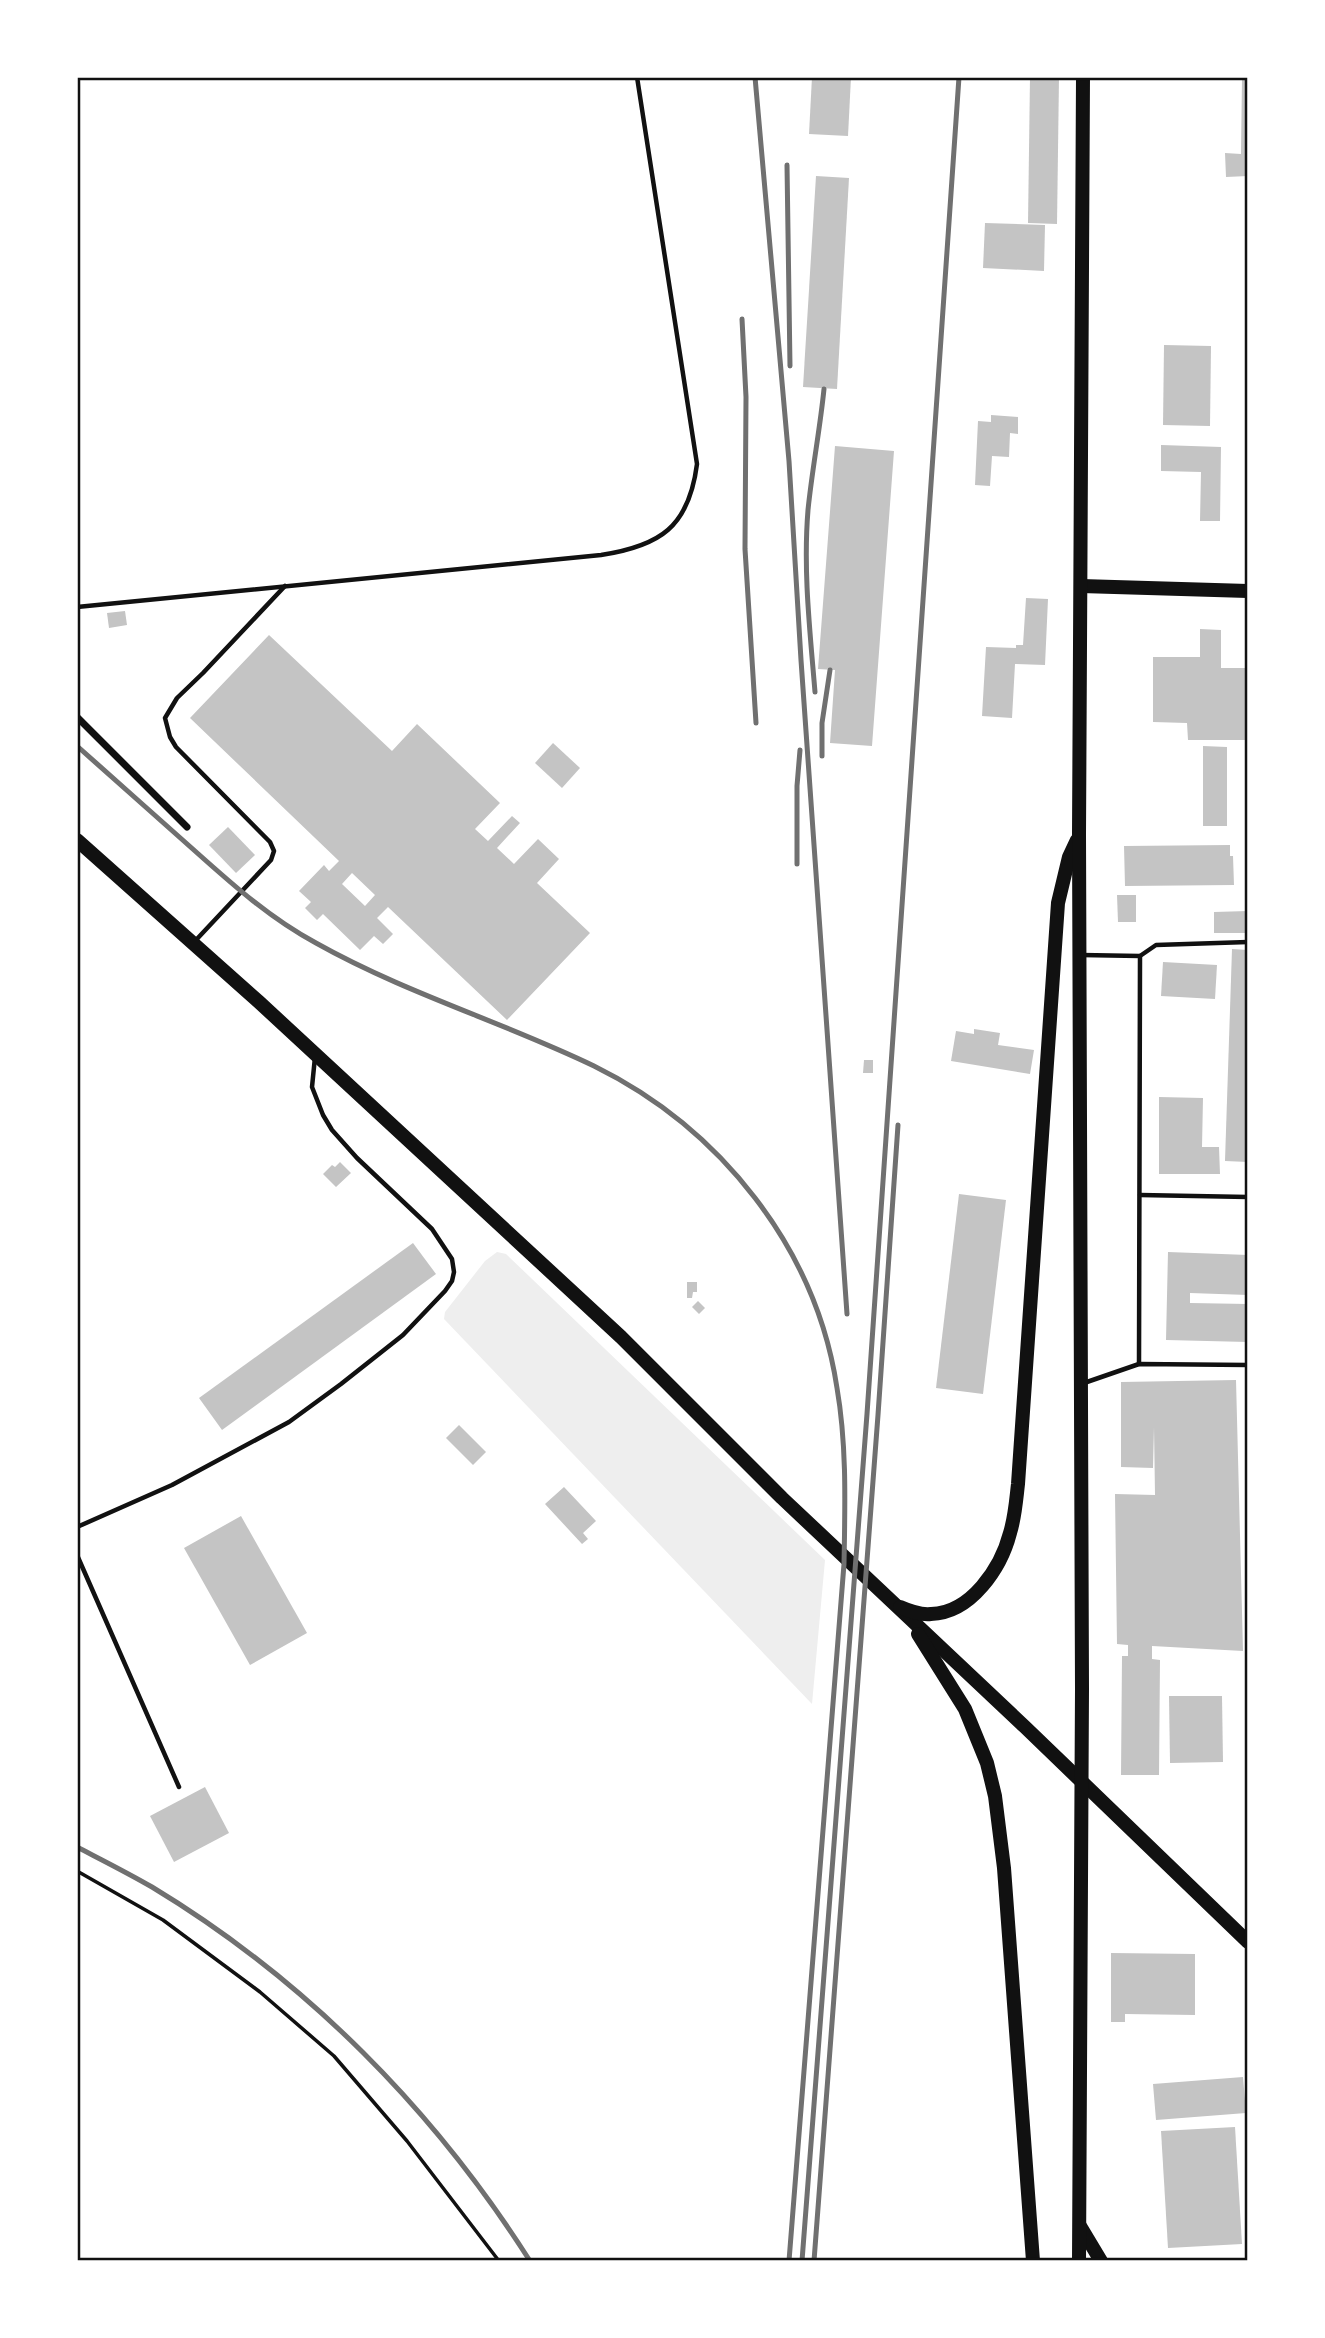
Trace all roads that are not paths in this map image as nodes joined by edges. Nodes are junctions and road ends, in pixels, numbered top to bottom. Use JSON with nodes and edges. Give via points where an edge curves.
{"nodes":[{"id":1,"x":637,"y":77,"type":"edge"},
{"id":2,"x":1083,"y":77,"type":"edge"},
{"id":3,"x":286,"y":585,"type":"junction"},
{"id":4,"x":1082,"y":586,"type":"junction"},
{"id":5,"x":1248,"y":591,"type":"edge"},
{"id":6,"x":77,"y":607,"type":"edge"},
{"id":7,"x":77,"y":717,"type":"edge"},
{"id":8,"x":187,"y":827,"type":"dead end"},
{"id":9,"x":1079,"y":835,"type":"junction"},
{"id":10,"x":77,"y":840,"type":"edge"},
{"id":11,"x":1248,"y":942,"type":"edge"},
{"id":12,"x":193,"y":944,"type":"junction"},
{"id":13,"x":1080,"y":955,"type":"junction"},
{"id":14,"x":1140,"y":956,"type":"junction"},
{"id":15,"x":316,"y":1054,"type":"junction"},
{"id":16,"x":1140,"y":1195,"type":"junction"},
{"id":17,"x":1248,"y":1197,"type":"edge"},
{"id":18,"x":1139,"y":1364,"type":"junction"},
{"id":19,"x":1248,"y":1365,"type":"edge"},
{"id":20,"x":1081,"y":1384,"type":"junction"},
{"id":21,"x":77,"y":1527,"type":"edge"},
{"id":22,"x":77,"y":1555,"type":"edge"},
{"id":23,"x":901,"y":1610,"type":"junction"},
{"id":24,"x":179,"y":1787,"type":"dead end"},
{"id":25,"x":1248,"y":1942,"type":"edge"},
{"id":26,"x":1079,"y":2224,"type":"junction"},
{"id":27,"x":1033,"y":2261,"type":"edge"},
{"id":28,"x":1079,"y":2261,"type":"edge"},
{"id":29,"x":1101,"y":2261,"type":"edge"}],
"edges":[{"from":1,"to":3,"type":"lane","via":[[696,447],[692,492],[678,519],[659,537],[630,551]]},
{"from":2,"to":4,"type":"main road"},
{"from":3,"to":6,"type":"lane"},
{"from":3,"to":12,"type":"lane","via":[[177,698],[164,718],[176,747],[274,851],[271,860]]},
{"from":4,"to":5,"type":"main road"},
{"from":4,"to":9,"type":"main road"},
{"from":7,"to":8,"type":"street"},
{"from":9,"to":13,"type":"main road"},
{"from":9,"to":23,"type":"main road","via":[[1058,904],[1014,1515],[993,1570],[956,1609],[925,1614]]},
{"from":10,"to":12,"type":"main road"},
{"from":11,"to":14,"type":"lane","via":[[1156,945]]},
{"from":12,"to":15,"type":"main road"},
{"from":13,"to":14,"type":"lane"},
{"from":13,"to":20,"type":"main road"},
{"from":14,"to":16,"type":"lane"},
{"from":15,"to":21,"type":"lane","via":[[312,1087],[323,1115],[357,1158],[432,1229],[452,1259],[452,1281],[403,1335],[297,1416],[172,1485]]},
{"from":15,"to":23,"type":"main road","via":[[621,1337]]},
{"from":16,"to":17,"type":"lane"},
{"from":16,"to":18,"type":"lane"},
{"from":18,"to":19,"type":"lane"},
{"from":18,"to":20,"type":"lane"},
{"from":20,"to":26,"type":"main road"},
{"from":22,"to":24,"type":"lane"},
{"from":23,"to":25,"type":"main road"},
{"from":23,"to":27,"type":"main road","via":[[965,1709],[995,1796]]},
{"from":26,"to":28,"type":"main road"},
{"from":26,"to":29,"type":"main road"}]}
